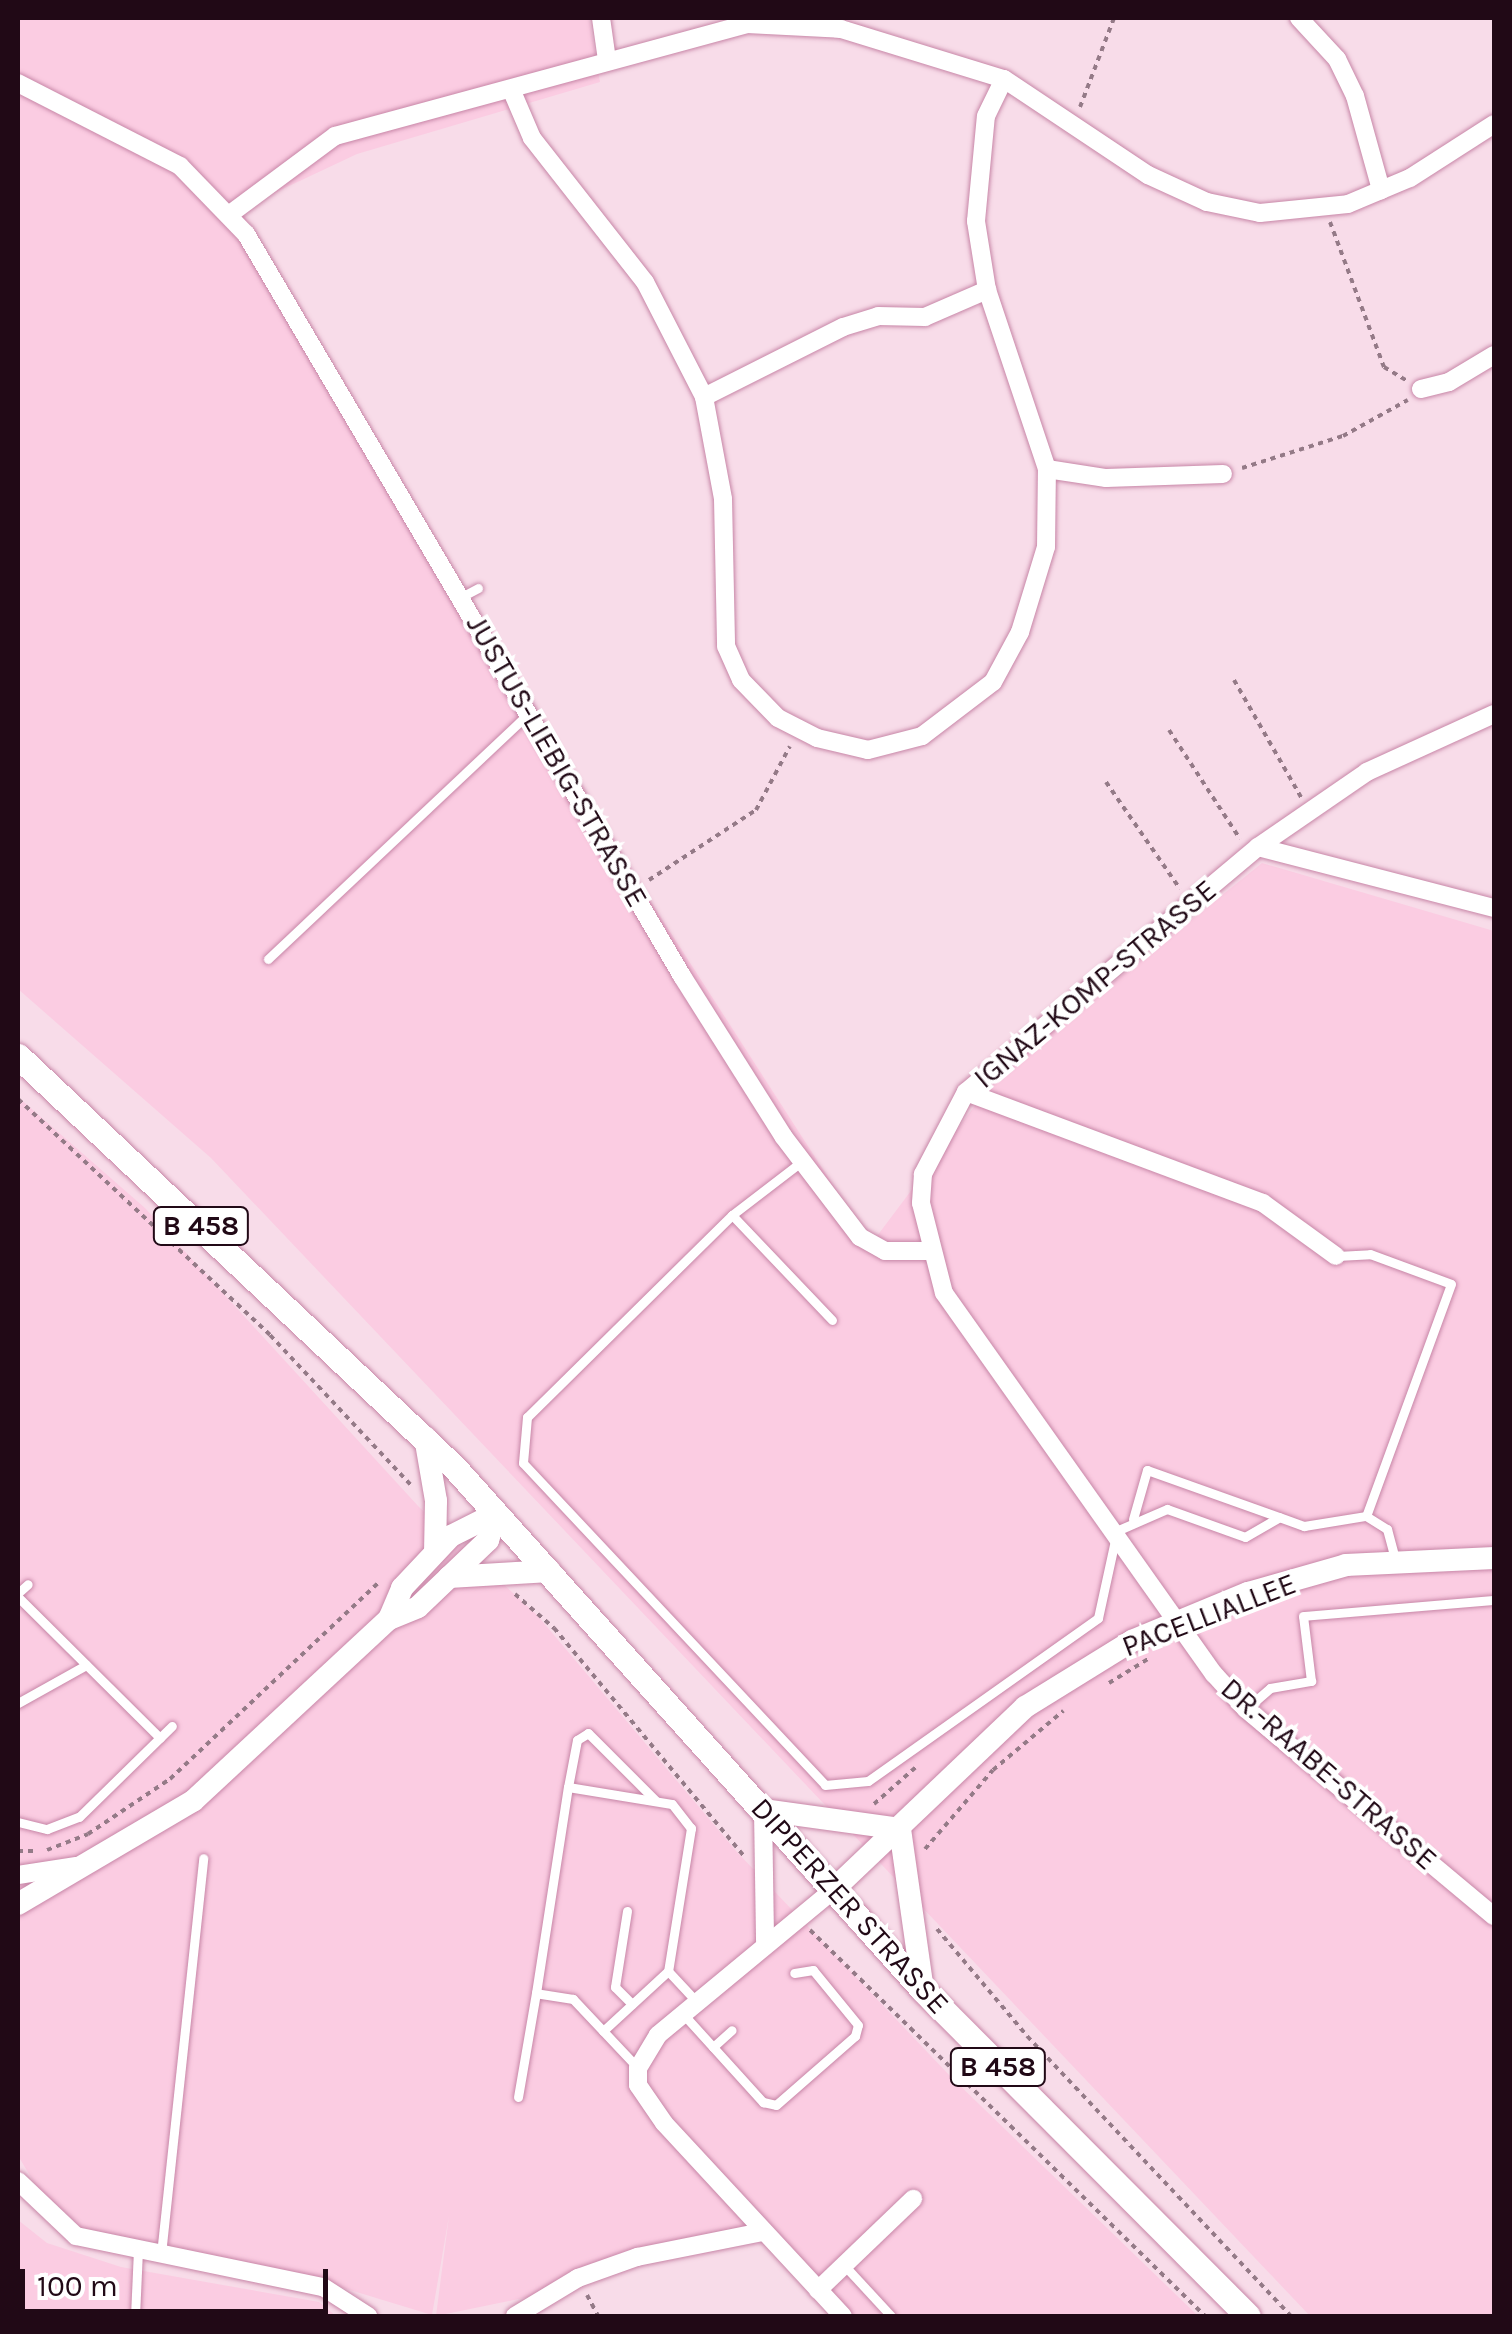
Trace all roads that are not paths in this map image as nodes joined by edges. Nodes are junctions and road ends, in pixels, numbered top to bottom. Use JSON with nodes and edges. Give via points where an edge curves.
{"nodes":[{"id":1,"x":601,"y":18,"type":"edge"},
{"id":2,"x":1299,"y":18,"type":"edge"},
{"id":3,"x":607,"y":60,"type":"junction"},
{"id":4,"x":1004,"y":79,"type":"junction"},
{"id":5,"x":18,"y":83,"type":"edge"},
{"id":6,"x":512,"y":89,"type":"junction"},
{"id":7,"x":1494,"y":124,"type":"edge"},
{"id":8,"x":1381,"y":190,"type":"junction"},
{"id":9,"x":230,"y":214,"type":"junction"},
{"id":10,"x":988,"y":290,"type":"junction"},
{"id":11,"x":1494,"y":355,"type":"edge"},
{"id":12,"x":1421,"y":389,"type":"road end"},
{"id":13,"x":704,"y":398,"type":"junction"},
{"id":14,"x":1047,"y":469,"type":"junction"},
{"id":15,"x":1223,"y":474,"type":"road end"},
{"id":16,"x":530,"y":712,"type":"junction"},
{"id":17,"x":1494,"y":714,"type":"edge"},
{"id":18,"x":1254,"y":850,"type":"junction"},
{"id":19,"x":1494,"y":908,"type":"edge"},
{"id":20,"x":268,"y":959,"type":"dead end"},
{"id":21,"x":18,"y":1056,"type":"edge"},
{"id":22,"x":966,"y":1092,"type":"junction"},
{"id":23,"x":802,"y":1162,"type":"junction"},
{"id":24,"x":732,"y":1216,"type":"junction"},
{"id":25,"x":928,"y":1251,"type":"junction"},
{"id":26,"x":1336,"y":1256,"type":"joint"},
{"id":27,"x":832,"y":1320,"type":"dead end"},
{"id":28,"x":426,"y":1438,"type":"junction"},
{"id":29,"x":497,"y":1512,"type":"junction"},
{"id":30,"x":1278,"y":1516,"type":"junction"},
{"id":31,"x":1366,"y":1516,"type":"junction"},
{"id":32,"x":1133,"y":1519,"type":"junction"},
{"id":33,"x":1113,"y":1536,"type":"junction"},
{"id":34,"x":435,"y":1552,"type":"junction"},
{"id":35,"x":1494,"y":1558,"type":"edge"},
{"id":36,"x":1396,"y":1563,"type":"junction"},
{"id":37,"x":550,"y":1572,"type":"junction"},
{"id":38,"x":449,"y":1577,"type":"junction"},
{"id":39,"x":28,"y":1584,"type":"dead end"},
{"id":40,"x":18,"y":1595,"type":"edge"},
{"id":41,"x":1494,"y":1600,"type":"edge"},
{"id":42,"x":389,"y":1619,"type":"junction"},
{"id":43,"x":1174,"y":1622,"type":"junction"},
{"id":44,"x":86,"y":1665,"type":"junction"},
{"id":45,"x":18,"y":1703,"type":"edge"},
{"id":46,"x":1246,"y":1709,"type":"junction"},
{"id":47,"x":172,"y":1726,"type":"dead end"},
{"id":48,"x":160,"y":1738,"type":"junction"},
{"id":49,"x":568,"y":1787,"type":"junction"},
{"id":50,"x":655,"y":1801,"type":"junction"},
{"id":51,"x":763,"y":1810,"type":"junction"},
{"id":52,"x":18,"y":1822,"type":"edge"},
{"id":53,"x":900,"y":1830,"type":"junction"},
{"id":54,"x":203,"y":1858,"type":"dead end"},
{"id":55,"x":96,"y":1864,"type":"junction"},
{"id":56,"x":18,"y":1875,"type":"edge"},
{"id":57,"x":832,"y":1890,"type":"junction"},
{"id":58,"x":18,"y":1904,"type":"edge"},
{"id":59,"x":627,"y":1911,"type":"dead end"},
{"id":60,"x":1494,"y":1916,"type":"edge"},
{"id":61,"x":765,"y":1942,"type":"junction"},
{"id":62,"x":668,"y":1971,"type":"junction"},
{"id":63,"x":794,"y":1973,"type":"dead end"},
{"id":64,"x":923,"y":1990,"type":"junction"},
{"id":65,"x":536,"y":1993,"type":"junction"},
{"id":66,"x":632,"y":2004,"type":"junction"},
{"id":67,"x":689,"y":2007,"type":"junction"},
{"id":68,"x":732,"y":2030,"type":"dead end"},
{"id":69,"x":603,"y":2031,"type":"junction"},
{"id":70,"x":714,"y":2047,"type":"junction"},
{"id":71,"x":638,"y":2068,"type":"junction"},
{"id":72,"x":518,"y":2097,"type":"dead end"},
{"id":73,"x":18,"y":2181,"type":"edge"},
{"id":74,"x":913,"y":2199,"type":"dead end"},
{"id":75,"x":762,"y":2232,"type":"junction"},
{"id":76,"x":138,"y":2250,"type":"junction"},
{"id":77,"x":161,"y":2254,"type":"junction"},
{"id":78,"x":844,"y":2264,"type":"junction"},
{"id":79,"x":818,"y":2290,"type":"junction"},
{"id":80,"x":135,"y":2316,"type":"edge"},
{"id":81,"x":368,"y":2316,"type":"edge"},
{"id":82,"x":515,"y":2316,"type":"edge"},
{"id":83,"x":843,"y":2316,"type":"edge"},
{"id":84,"x":891,"y":2316,"type":"edge"},
{"id":85,"x":1248,"y":2316,"type":"edge"}],
"edges":[{"from":1,"to":3,"type":"street"},
{"from":2,"to":8,"type":"street","via":[[1337,59],[1355,96]]},
{"from":3,"to":4,"type":"street","via":[[747,24],[794,24],[917,48]]},
{"from":3,"to":6,"type":"street"},
{"from":4,"to":8,"type":"street","via":[[1148,175],[1207,202],[1260,213],[1326,210]]},
{"from":4,"to":10,"type":"street","via":[[986,116],[978,161],[976,221]]},
{"from":5,"to":9,"type":"street","name":"JUSTUS-LIEBIG-STRASSE","via":[[180,166]]},
{"from":6,"to":9,"type":"street","via":[[335,136]]},
{"from":6,"to":13,"type":"street","via":[[532,138],[645,282]]},
{"from":7,"to":8,"type":"street"},
{"from":9,"to":16,"type":"street","name":"JUSTUS-LIEBIG-STRASSE","via":[[470,592]]},
{"from":10,"to":13,"type":"street","via":[[925,318],[878,316],[844,327]]},
{"from":10,"to":14,"type":"street"},
{"from":11,"to":12,"type":"street"},
{"from":13,"to":14,"type":"street","via":[[723,499],[726,646],[741,680],[797,728],[868,750],[922,736],[993,682],[1020,632],[1046,547]]},
{"from":14,"to":15,"type":"street","via":[[1106,478]]},
{"from":16,"to":20,"type":"lane"},
{"from":16,"to":23,"type":"street","name":"JUSTUS-LIEBIG-STRASSE","via":[[682,976]]},
{"from":17,"to":18,"type":"street","name":"IGNAZ-KOMP-STRASSE","via":[[1366,772]]},
{"from":18,"to":19,"type":"street"},
{"from":18,"to":22,"type":"street","name":"IGNAZ-KOMP-STRASSE"},
{"from":21,"to":28,"type":"main road","number":"B 458"},
{"from":22,"to":25,"type":"street","name":"IGNAZ-KOMP-STRASSE","via":[[924,1174]]},
{"from":22,"to":26,"type":"street","via":[[1263,1203]]},
{"from":23,"to":24,"type":"lane"},
{"from":23,"to":25,"type":"street","name":"JUSTUS-LIEBIG-STRASSE","via":[[860,1238],[885,1251]]},
{"from":24,"to":27,"type":"lane"},
{"from":24,"to":33,"type":"lane","via":[[527,1417],[523,1463],[825,1786],[868,1781],[1098,1618]]},
{"from":25,"to":33,"type":"street","name":"IGNAZ-KOMP-STRASSE","via":[[944,1293]]},
{"from":26,"to":31,"type":"lane","via":[[1370,1254],[1451,1284]]},
{"from":28,"to":29,"type":"main road","number":"B 458"},
{"from":28,"to":34,"type":"main road","via":[[436,1501]]},
{"from":29,"to":34,"type":"main road","via":[[467,1524]]},
{"from":29,"to":37,"type":"main road","number":"B 458"},
{"from":29,"to":38,"type":"main road","via":[[488,1540]]},
{"from":30,"to":31,"type":"lane","via":[[1304,1526]]},
{"from":30,"to":32,"type":"lane","via":[[1245,1537],[1167,1509],[1154,1519]]},
{"from":30,"to":32,"type":"lane","via":[[1147,1470]]},
{"from":31,"to":36,"type":"lane","via":[[1387,1530]]},
{"from":32,"to":33,"type":"lane"},
{"from":33,"to":43,"type":"street","name":"IGNAZ-KOMP-STRASSE"},
{"from":34,"to":42,"type":"main road","via":[[402,1588]]},
{"from":35,"to":36,"type":"main road","name":"PACELLIALLEE"},
{"from":36,"to":43,"type":"main road","name":"PACELLIALLEE","via":[[1346,1565]]},
{"from":37,"to":38,"type":"main road"},
{"from":37,"to":51,"type":"main road","name":"DIPPERZER STRASSE","number":"B 458"},
{"from":38,"to":42,"type":"main road","via":[[418,1607]]},
{"from":39,"to":40,"type":"lane"},
{"from":40,"to":44,"type":"lane"},
{"from":41,"to":46,"type":"lane","via":[[1304,1616],[1311,1682],[1270,1688]]},
{"from":42,"to":55,"type":"main road","via":[[238,1764],[149,1833]]},
{"from":43,"to":46,"type":"street","name":"DR.-RAABE-STRASSE"},
{"from":43,"to":53,"type":"main road","name":"PACELLIALLEE","via":[[1026,1706]]},
{"from":44,"to":45,"type":"lane"},
{"from":44,"to":48,"type":"lane"},
{"from":46,"to":60,"type":"street","name":"DR.-RAABE-STRASSE"},
{"from":47,"to":48,"type":"lane"},
{"from":48,"to":52,"type":"lane","via":[[79,1817],[47,1829]]},
{"from":49,"to":50,"type":"lane"},
{"from":49,"to":50,"type":"lane","via":[[576,1740],[588,1733]]},
{"from":49,"to":65,"type":"lane"},
{"from":50,"to":62,"type":"lane","via":[[672,1804],[691,1828]]},
{"from":51,"to":53,"type":"main road"},
{"from":51,"to":57,"type":"main road","name":"DIPPERZER STRASSE","number":"B 458"},
{"from":51,"to":61,"type":"street"},
{"from":53,"to":57,"type":"main road","name":"PACELLIALLEE"},
{"from":53,"to":64,"type":"main road"},
{"from":54,"to":77,"type":"lane"},
{"from":55,"to":56,"type":"street"},
{"from":55,"to":58,"type":"main road"},
{"from":57,"to":61,"type":"street"},
{"from":57,"to":64,"type":"main road","name":"DIPPERZER STRASSE","number":"B 458"},
{"from":59,"to":66,"type":"lane","via":[[615,1987]]},
{"from":61,"to":67,"type":"street"},
{"from":62,"to":66,"type":"lane"},
{"from":62,"to":67,"type":"lane"},
{"from":63,"to":70,"type":"lane","via":[[814,1970],[842,1999],[858,2018],[854,2036],[772,2106]]},
{"from":64,"to":85,"type":"main road","name":"DIPPERZER STRASSE","number":"B 458"},
{"from":65,"to":69,"type":"lane","via":[[573,1999]]},
{"from":65,"to":72,"type":"lane"},
{"from":66,"to":69,"type":"lane"},
{"from":67,"to":70,"type":"lane"},
{"from":67,"to":71,"type":"street"},
{"from":68,"to":70,"type":"lane"},
{"from":69,"to":71,"type":"lane"},
{"from":71,"to":75,"type":"street","via":[[648,2105]]},
{"from":73,"to":76,"type":"street","via":[[76,2236]]},
{"from":74,"to":78,"type":"street"},
{"from":75,"to":79,"type":"street"},
{"from":75,"to":82,"type":"street","via":[[647,2254],[578,2278]]},
{"from":76,"to":77,"type":"street"},
{"from":76,"to":80,"type":"lane"},
{"from":77,"to":81,"type":"street","via":[[323,2287]]},
{"from":78,"to":79,"type":"street"},
{"from":78,"to":84,"type":"lane"},
{"from":79,"to":83,"type":"street"}]}
